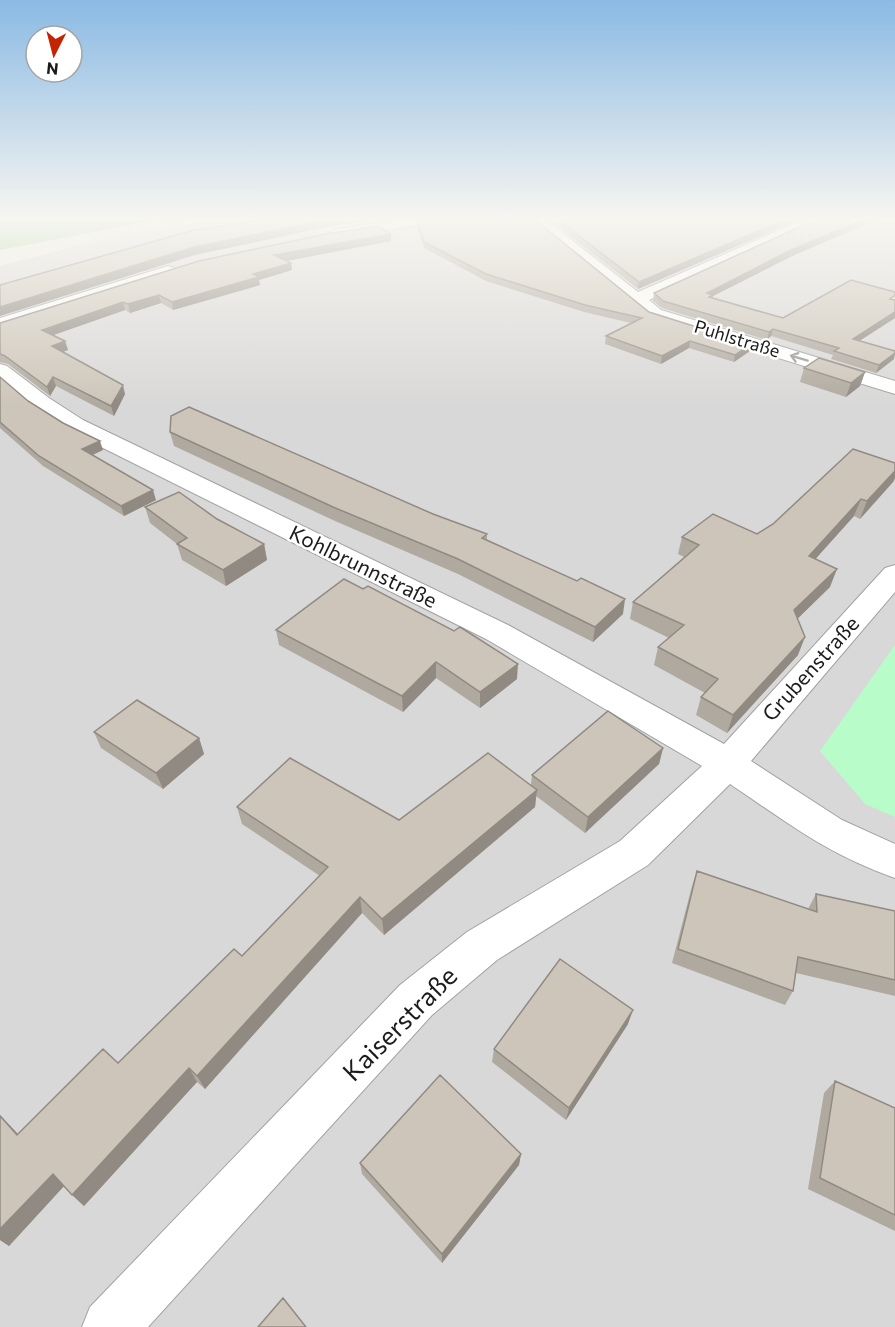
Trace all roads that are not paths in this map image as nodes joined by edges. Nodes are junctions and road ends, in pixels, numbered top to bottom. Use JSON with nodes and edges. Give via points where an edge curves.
{"nodes":[{"id":1,"x":137,"y":281,"type":"edge"},
{"id":2,"x":614,"y":281,"type":"edge"},
{"id":3,"x":678,"y":281,"type":"edge"},
{"id":4,"x":637,"y":299,"type":"junction"},
{"id":5,"x":0,"y":324,"type":"edge"},
{"id":6,"x":0,"y":370,"type":"edge"},
{"id":7,"x":895,"y":388,"type":"edge"},
{"id":8,"x":895,"y":574,"type":"edge"},
{"id":9,"x":727,"y":764,"type":"junction"},
{"id":10,"x":895,"y":861,"type":"edge"},
{"id":11,"x":110,"y":1327,"type":"edge"}],
"edges":[{"from":1,"to":5,"type":"street"},
{"from":2,"to":4,"type":"street","name":"Puhlstraße"},
{"from":3,"to":4,"type":"street"},
{"from":7,"to":4,"type":"street","name":"Puhlstraße","one_way":true,"via":[[655,314]]},
{"from":6,"to":9,"type":"street","name":"Kohlbrunnstraße","via":[[75,425],[481,623]]},
{"from":8,"to":9,"type":"street","name":"Grubenstraße"},
{"from":9,"to":10,"type":"street","name":"Kohlbrunnstraße","via":[[822,829]]},
{"from":9,"to":11,"type":"street","name":"Kaiserstraße","via":[[634,853],[483,946],[416,1000]]}]}
